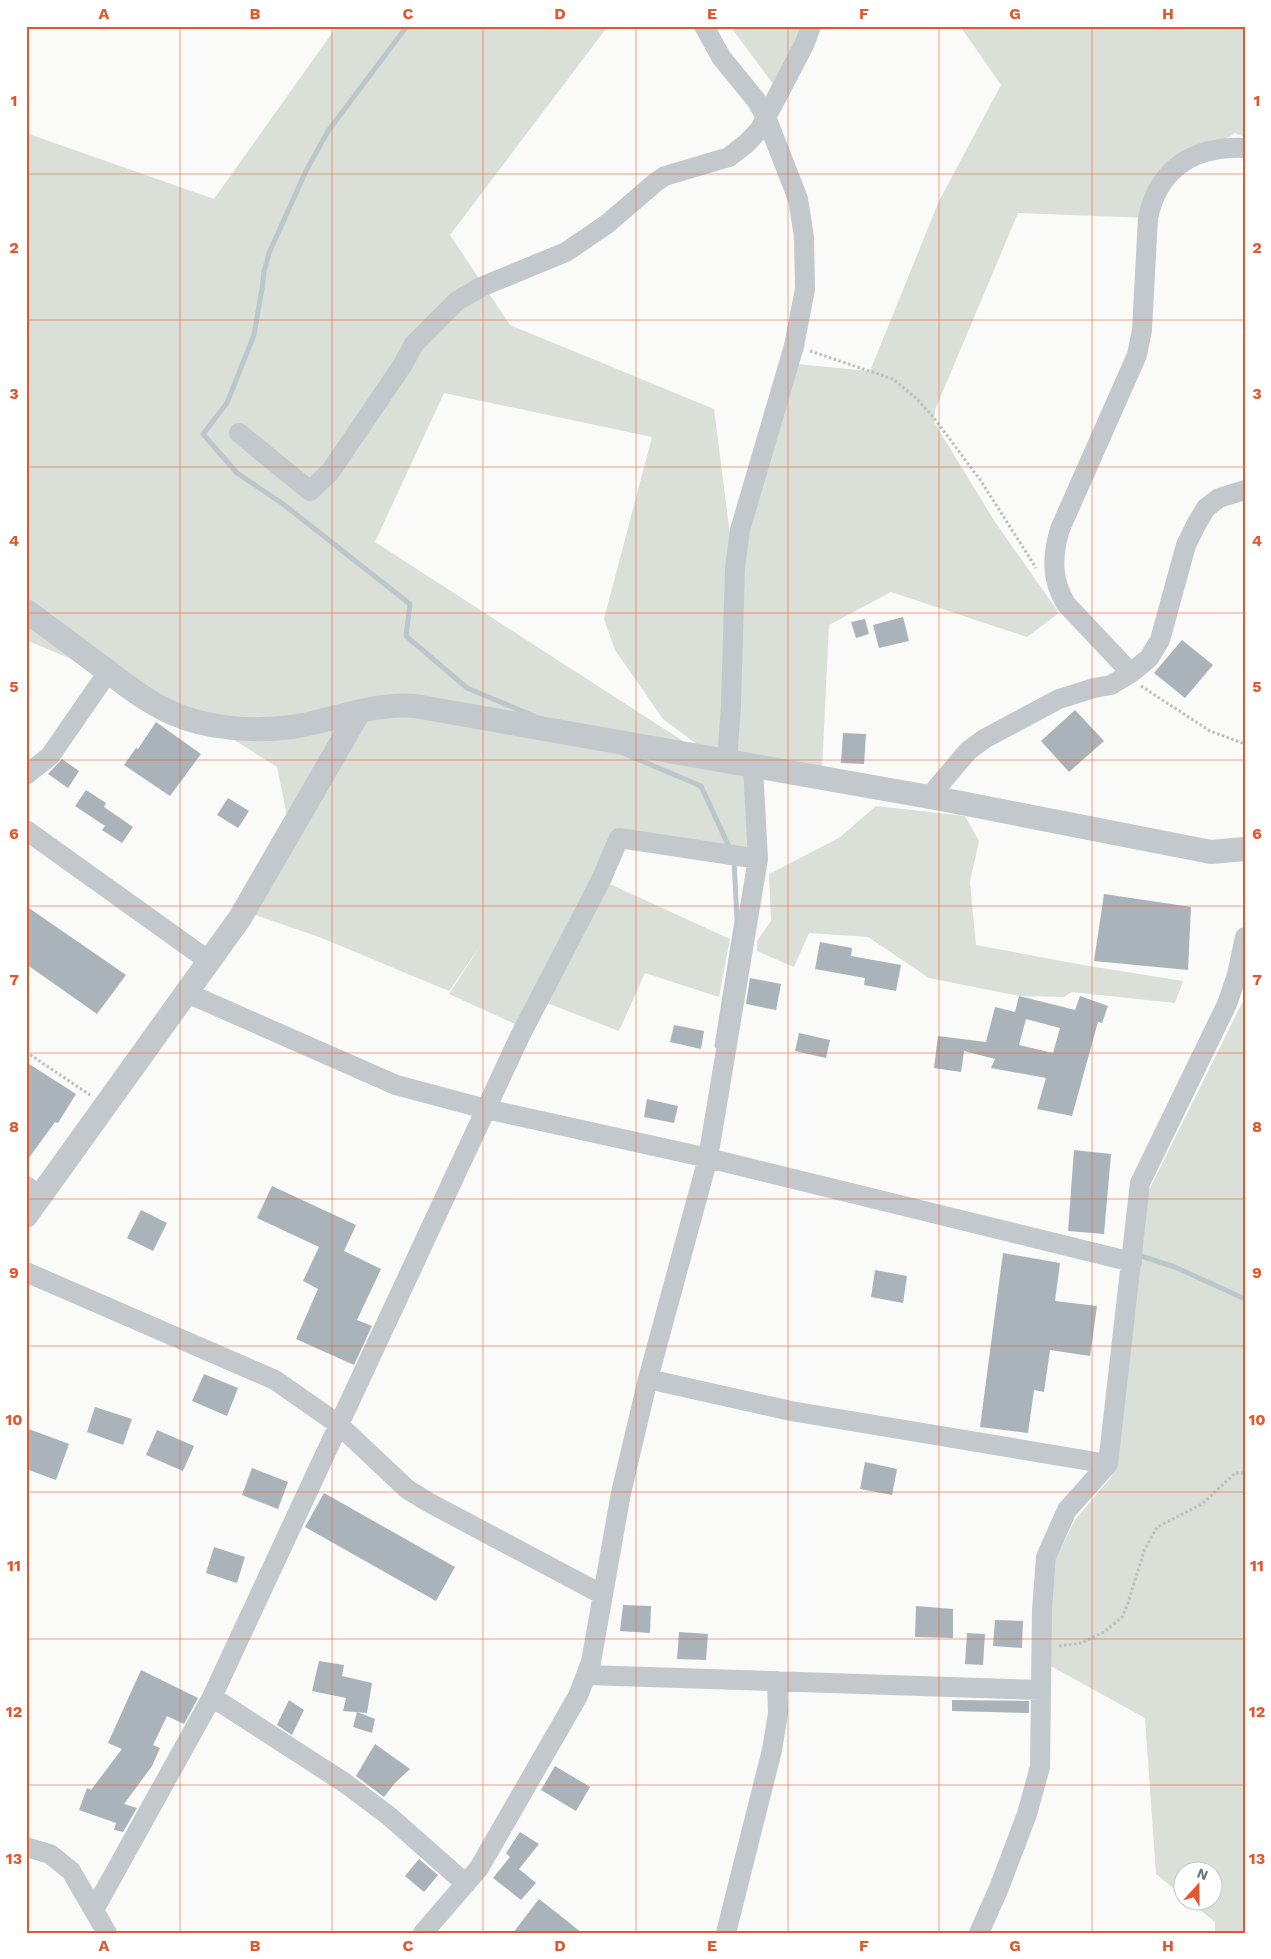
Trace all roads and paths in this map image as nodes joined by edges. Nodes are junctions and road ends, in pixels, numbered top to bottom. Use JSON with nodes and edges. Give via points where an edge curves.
{"nodes":[{"id":1,"x":704,"y":26,"type":"edge"},
{"id":2,"x":811,"y":26,"type":"edge"},
{"id":3,"x":766,"y":117,"type":"junction"},
{"id":4,"x":1245,"y":148,"type":"edge"},
{"id":5,"x":794,"y":346,"type":"junction"},
{"id":6,"x":239,"y":433,"type":"dead end"},
{"id":7,"x":1245,"y":490,"type":"edge"},
{"id":8,"x":1039,"y":573,"type":"dead end"},
{"id":9,"x":26,"y":611,"type":"edge"},
{"id":10,"x":108,"y":672,"type":"junction"},
{"id":11,"x":1135,"y":679,"type":"junction"},
{"id":12,"x":359,"y":712,"type":"junction"},
{"id":13,"x":1245,"y":744,"type":"edge"},
{"id":14,"x":727,"y":761,"type":"junction"},
{"id":15,"x":753,"y":767,"type":"junction"},
{"id":16,"x":26,"y":775,"type":"edge"},
{"id":17,"x":929,"y":797,"type":"junction"},
{"id":18,"x":26,"y":830,"type":"edge"},
{"id":19,"x":1245,"y":850,"type":"edge"},
{"id":20,"x":758,"y":859,"type":"junction"},
{"id":21,"x":1245,"y":937,"type":"edge"},
{"id":22,"x":209,"y":961,"type":"junction"},
{"id":23,"x":186,"y":993,"type":"junction"},
{"id":24,"x":26,"y":1052,"type":"edge"},
{"id":25,"x":105,"y":1106,"type":"junction"},
{"id":26,"x":486,"y":1109,"type":"junction"},
{"id":27,"x":708,"y":1158,"type":"junction"},
{"id":28,"x":33,"y":1191,"type":"edge"},
{"id":29,"x":26,"y":1216,"type":"edge"},
{"id":30,"x":1132,"y":1262,"type":"junction"},
{"id":31,"x":26,"y":1272,"type":"edge"},
{"id":32,"x":648,"y":1379,"type":"junction"},
{"id":33,"x":338,"y":1424,"type":"junction"},
{"id":34,"x":1108,"y":1464,"type":"junction"},
{"id":35,"x":1245,"y":1473,"type":"edge"},
{"id":36,"x":603,"y":1595,"type":"junction"},
{"id":37,"x":1042,"y":1648,"type":"junction"},
{"id":38,"x":586,"y":1675,"type":"junction"},
{"id":39,"x":777,"y":1681,"type":"junction"},
{"id":40,"x":1041,"y":1690,"type":"junction"},
{"id":41,"x":212,"y":1697,"type":"junction"},
{"id":42,"x":26,"y":1847,"type":"edge"},
{"id":43,"x":466,"y":1884,"type":"junction"},
{"id":44,"x":94,"y":1910,"type":"junction"},
{"id":45,"x":107,"y":1933,"type":"edge"},
{"id":46,"x":423,"y":1933,"type":"edge"},
{"id":47,"x":726,"y":1933,"type":"edge"},
{"id":48,"x":979,"y":1933,"type":"edge"}],
"edges":[{"from":1,"to":3,"type":"street","via":[[721,56]]},
{"from":2,"to":3,"type":"street"},
{"from":3,"to":5,"type":"street","via":[[798,199],[804,237],[805,290]]},
{"from":3,"to":6,"type":"street","via":[[748,143],[729,157],[665,176],[607,224],[566,252],[481,287],[457,301],[414,344],[330,472],[310,491]]},
{"from":4,"to":11,"type":"street","via":[[1199,153],[1173,171],[1157,192],[1148,218],[1139,348],[1057,540],[1053,566],[1061,596]]},
{"from":5,"to":8,"type":"path","via":[[893,379],[917,399],[981,481]]},
{"from":5,"to":14,"type":"street","via":[[740,530],[734,568]]},
{"from":7,"to":11,"type":"street","via":[[1219,498],[1196,522],[1186,545],[1160,640]]},
{"from":9,"to":10,"type":"street"},
{"from":10,"to":12,"type":"street","via":[[157,706],[192,720],[224,727],[291,727]]},
{"from":10,"to":16,"type":"street","via":[[50,756]]},
{"from":11,"to":13,"type":"path","via":[[1210,732]]},
{"from":11,"to":17,"type":"street","via":[[1059,699],[984,739],[968,751]]},
{"from":12,"to":14,"type":"street","via":[[386,706],[415,706]]},
{"from":12,"to":22,"type":"street","via":[[244,911]]},
{"from":14,"to":15,"type":"street"},
{"from":15,"to":17,"type":"street"},
{"from":15,"to":20,"type":"street"},
{"from":17,"to":19,"type":"street","via":[[1211,852]]},
{"from":18,"to":22,"type":"street"},
{"from":20,"to":26,"type":"street","via":[[619,838]]},
{"from":20,"to":27,"type":"street"},
{"from":21,"to":30,"type":"street","via":[[1228,1004],[1140,1184]]},
{"from":22,"to":23,"type":"street"},
{"from":23,"to":25,"type":"street"},
{"from":23,"to":26,"type":"street","via":[[396,1085]]},
{"from":24,"to":25,"type":"path"},
{"from":25,"to":28,"type":"street"},
{"from":26,"to":27,"type":"street"},
{"from":26,"to":33,"type":"street"},
{"from":27,"to":30,"type":"street"},
{"from":27,"to":32,"type":"street"},
{"from":28,"to":29,"type":"street"},
{"from":30,"to":34,"type":"street"},
{"from":31,"to":33,"type":"street","via":[[275,1380]]},
{"from":32,"to":34,"type":"street","via":[[791,1411]]},
{"from":32,"to":36,"type":"street","via":[[620,1493]]},
{"from":33,"to":36,"type":"street","via":[[408,1489],[428,1502]]},
{"from":33,"to":41,"type":"street"},
{"from":34,"to":37,"type":"street","via":[[1067,1510],[1046,1557]]},
{"from":35,"to":37,"type":"path","via":[[1234,1473],[1202,1504],[1157,1527],[1144,1551],[1122,1617],[1104,1632],[1082,1643]]},
{"from":36,"to":38,"type":"street"},
{"from":37,"to":40,"type":"street"},
{"from":38,"to":39,"type":"street"},
{"from":38,"to":43,"type":"street","via":[[578,1696],[479,1868]]},
{"from":39,"to":40,"type":"street"},
{"from":39,"to":47,"type":"street","via":[[778,1713],[772,1750]]},
{"from":40,"to":48,"type":"street","via":[[1040,1768],[1027,1814]]},
{"from":41,"to":43,"type":"street","via":[[345,1783],[389,1816]]},
{"from":41,"to":44,"type":"street"},
{"from":42,"to":44,"type":"street","via":[[50,1854],[71,1871]]},
{"from":43,"to":46,"type":"street"},
{"from":44,"to":45,"type":"street"}]}
